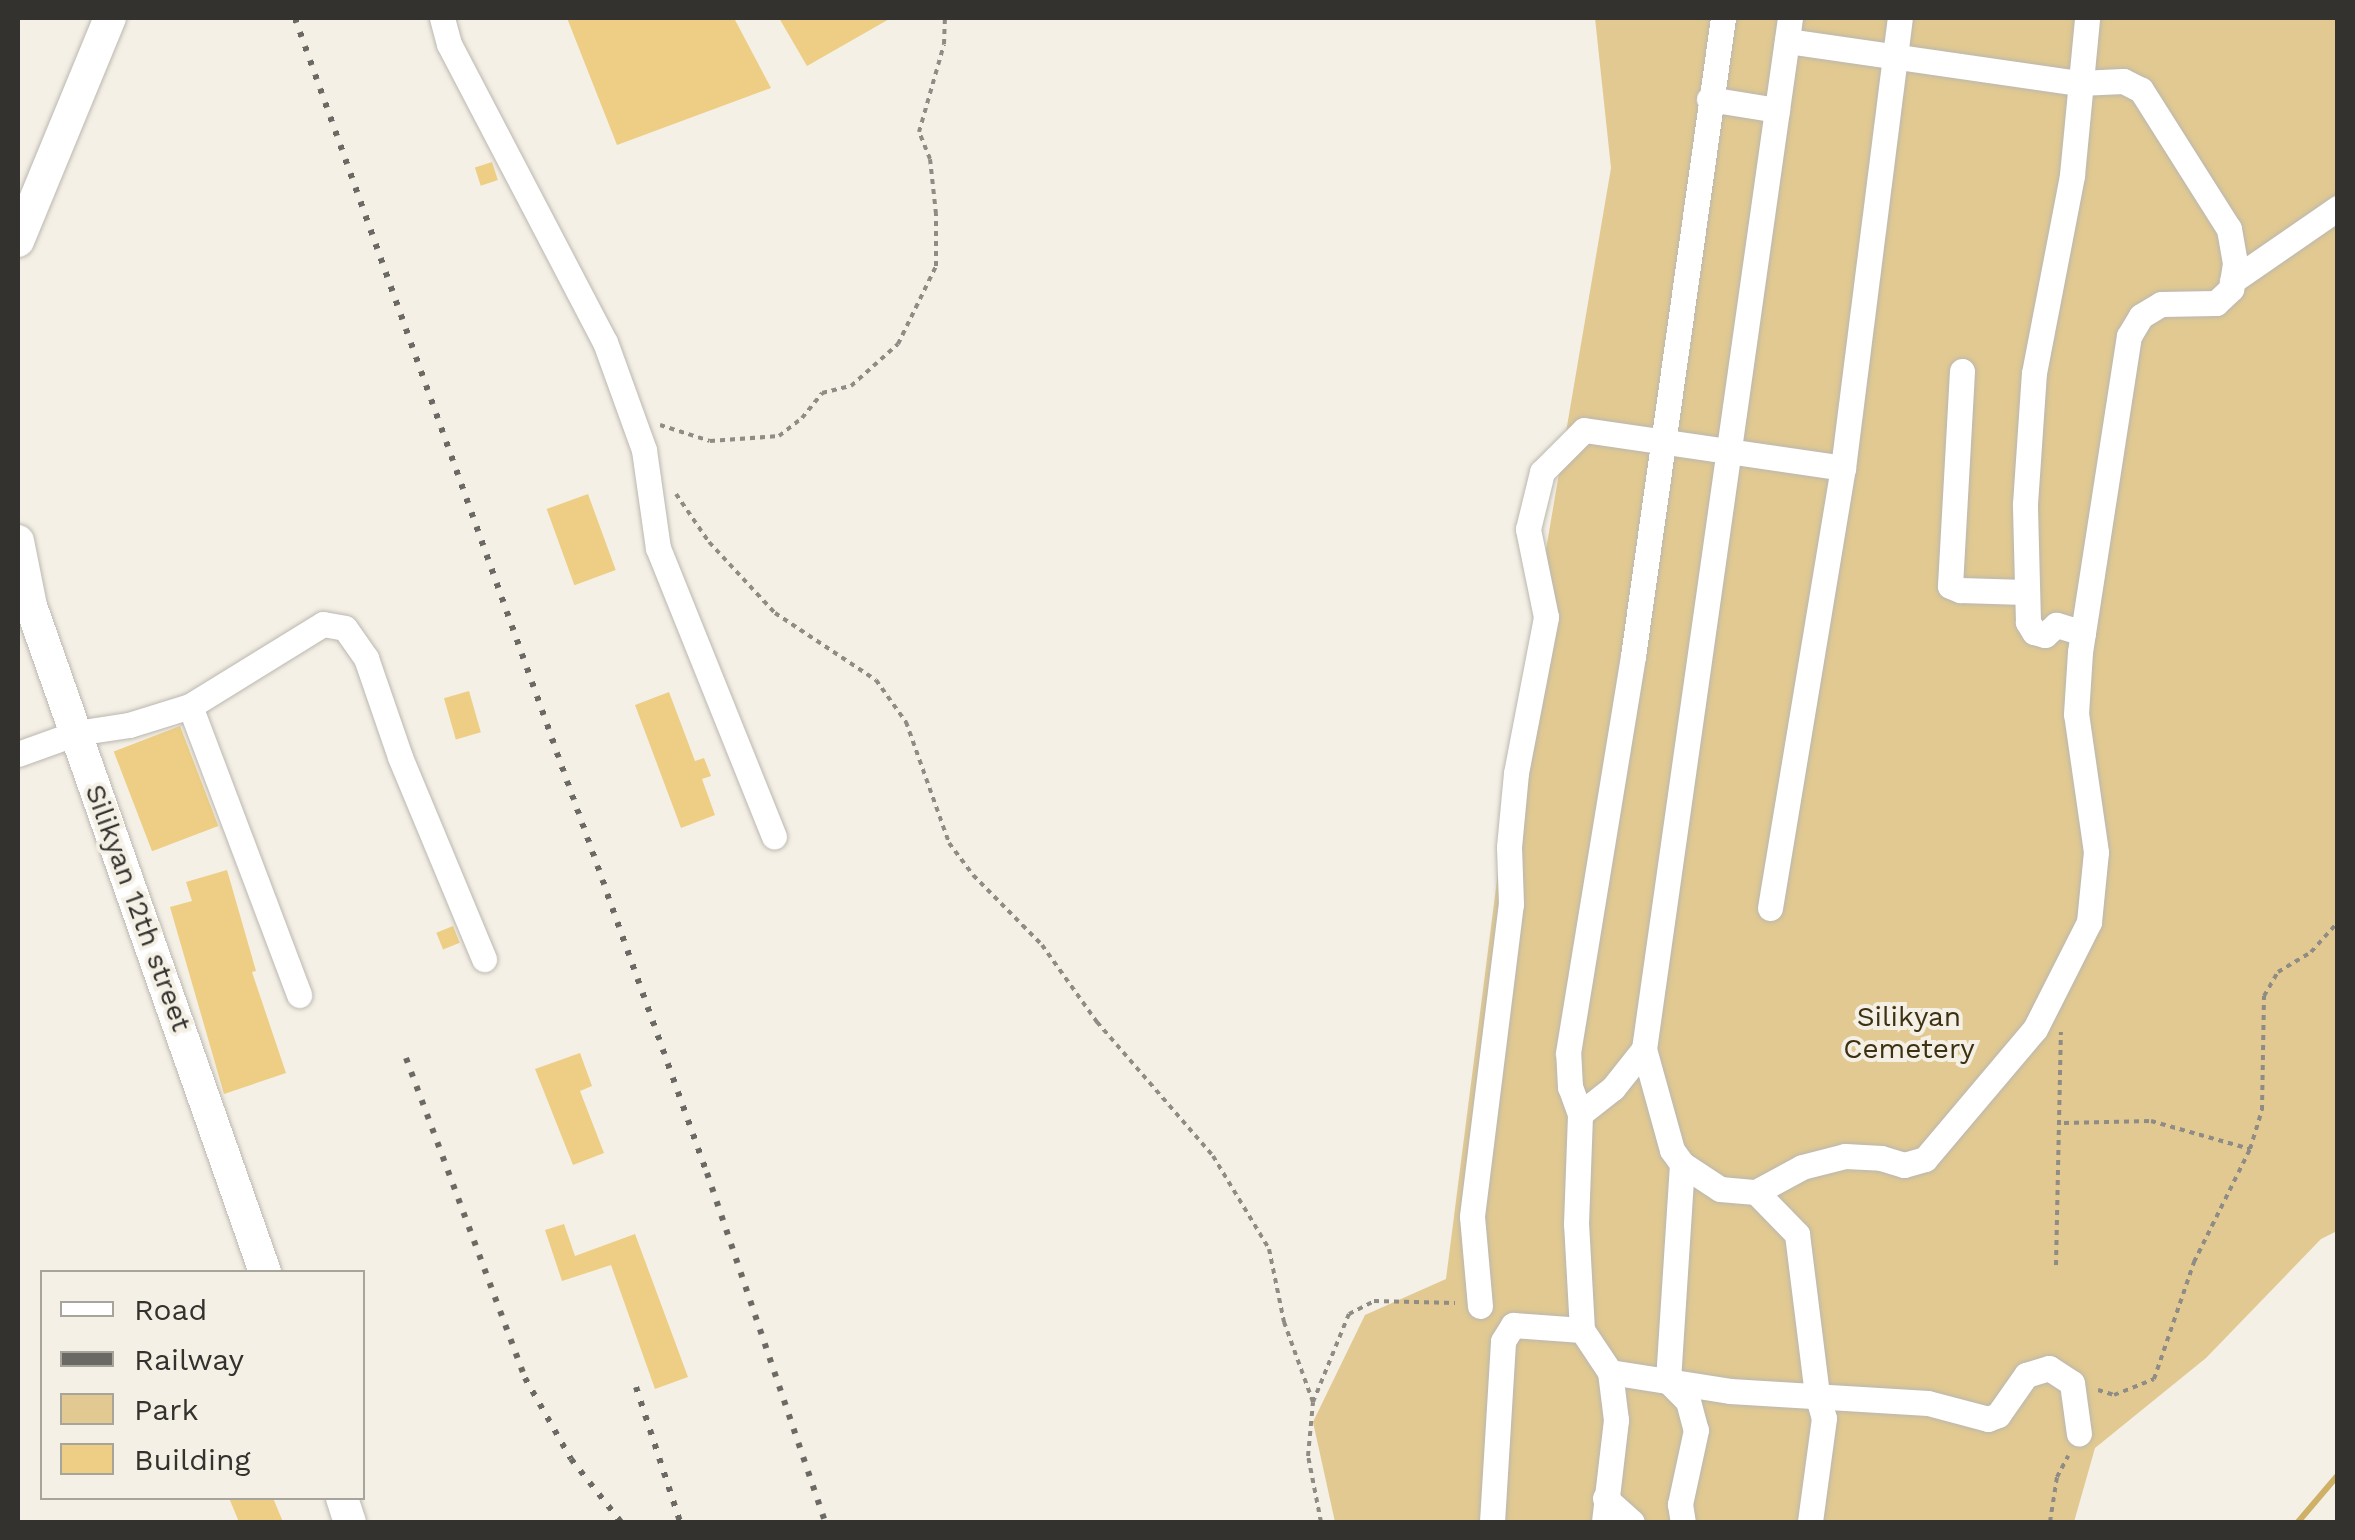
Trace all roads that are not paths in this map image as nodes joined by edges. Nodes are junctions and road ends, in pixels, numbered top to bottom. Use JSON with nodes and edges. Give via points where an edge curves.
{"nodes":[{"id":1,"x":110,"y":18,"type":"edge"},
{"id":2,"x":442,"y":18,"type":"edge"},
{"id":3,"x":1723,"y":18,"type":"edge"},
{"id":4,"x":1900,"y":18,"type":"edge"},
{"id":5,"x":2087,"y":18,"type":"edge"},
{"id":6,"x":1788,"y":29,"type":"edge"},
{"id":7,"x":1896,"y":55,"type":"junction"},
{"id":8,"x":2079,"y":83,"type":"junction"},
{"id":9,"x":1709,"y":99,"type":"junction"},
{"id":10,"x":1777,"y":110,"type":"junction"},
{"id":11,"x":2338,"y":208,"type":"edge"},
{"id":12,"x":2326,"y":227,"type":"edge"},
{"id":13,"x":18,"y":241,"type":"edge"},
{"id":14,"x":2232,"y":281,"type":"junction"},
{"id":15,"x":1962,"y":371,"type":"dead end"},
{"id":16,"x":1665,"y":442,"type":"junction"},
{"id":17,"x":1730,"y":451,"type":"junction"},
{"id":18,"x":1843,"y":468,"type":"junction"},
{"id":19,"x":18,"y":541,"type":"edge"},
{"id":20,"x":2025,"y":592,"type":"junction"},
{"id":21,"x":2084,"y":633,"type":"junction"},
{"id":22,"x":190,"y":706,"type":"junction"},
{"id":23,"x":76,"y":732,"type":"junction"},
{"id":24,"x":18,"y":754,"type":"edge"},
{"id":25,"x":774,"y":837,"type":"dead end"},
{"id":26,"x":1770,"y":908,"type":"dead end"},
{"id":27,"x":484,"y":959,"type":"dead end"},
{"id":28,"x":299,"y":995,"type":"dead end"},
{"id":29,"x":1644,"y":1049,"type":"junction"},
{"id":30,"x":1580,"y":1114,"type":"junction"},
{"id":31,"x":1682,"y":1164,"type":"junction"},
{"id":32,"x":1756,"y":1192,"type":"junction"},
{"id":33,"x":265,"y":1270,"type":"edge"},
{"id":34,"x":1480,"y":1306,"type":"road end"},
{"id":35,"x":1582,"y":1330,"type":"junction"},
{"id":36,"x":1610,"y":1372,"type":"junction"},
{"id":37,"x":1668,"y":1381,"type":"junction"},
{"id":38,"x":1817,"y":1394,"type":"junction"},
{"id":39,"x":2079,"y":1434,"type":"road end"},
{"id":40,"x":1604,"y":1510,"type":"edge"},
{"id":41,"x":1492,"y":1522,"type":"edge"},
{"id":42,"x":1632,"y":1522,"type":"edge"},
{"id":43,"x":1684,"y":1522,"type":"edge"},
{"id":44,"x":1810,"y":1522,"type":"edge"}],
"edges":[{"from":1,"to":13,"type":"main road"},
{"from":2,"to":25,"type":"lane","via":[[449,44],[605,342],[644,450],[658,548]]},
{"from":3,"to":9,"type":"lane"},
{"from":4,"to":7,"type":"lane"},
{"from":5,"to":8,"type":"lane"},
{"from":6,"to":7,"type":"lane"},
{"from":6,"to":10,"type":"lane"},
{"from":7,"to":8,"type":"lane"},
{"from":7,"to":18,"type":"lane"},
{"from":8,"to":14,"type":"lane","via":[[2123,81],[2140,90],[2229,229]]},
{"from":8,"to":20,"type":"lane","via":[[2072,175],[2034,373]]},
{"from":9,"to":10,"type":"lane"},
{"from":9,"to":16,"type":"lane"},
{"from":10,"to":17,"type":"lane"},
{"from":11,"to":12,"type":"lane"},
{"from":12,"to":14,"type":"lane"},
{"from":14,"to":21,"type":"lane","via":[[2216,302],[2161,304],[2129,336]]},
{"from":15,"to":20,"type":"lane","via":[[1950,586]]},
{"from":16,"to":17,"type":"lane"},
{"from":16,"to":30,"type":"lane","via":[[1568,1054]]},
{"from":16,"to":34,"type":"lane","via":[[1584,430],[1542,472],[1528,529],[1546,618],[1516,773],[1510,904],[1472,1216]]},
{"from":17,"to":18,"type":"lane"},
{"from":17,"to":29,"type":"lane"},
{"from":18,"to":26,"type":"lane"},
{"from":19,"to":23,"type":"main road","name":"Silikyan 12th street","via":[[30,606]]},
{"from":20,"to":21,"type":"lane","via":[[2034,632],[2046,636],[2056,625]]},
{"from":21,"to":32,"type":"lane","via":[[2076,714],[2096,852],[2090,922],[2035,1030],[1925,1159],[1904,1165],[1845,1156],[1802,1167]]},
{"from":22,"to":23,"type":"lane"},
{"from":22,"to":27,"type":"lane","via":[[323,624],[345,628],[366,658]]},
{"from":22,"to":28,"type":"lane"},
{"from":23,"to":24,"type":"lane"},
{"from":23,"to":33,"type":"main road","name":"Silikyan 12th street"},
{"from":29,"to":30,"type":"lane","via":[[1613,1088]]},
{"from":29,"to":31,"type":"lane","via":[[1672,1150]]},
{"from":30,"to":35,"type":"lane","via":[[1576,1224]]},
{"from":31,"to":32,"type":"lane","via":[[1720,1189]]},
{"from":31,"to":37,"type":"lane"},
{"from":32,"to":38,"type":"lane","via":[[1797,1234]]},
{"from":35,"to":36,"type":"lane"},
{"from":35,"to":41,"type":"lane","via":[[1514,1325],[1502,1341]]},
{"from":36,"to":37,"type":"lane"},
{"from":36,"to":40,"type":"lane","via":[[1616,1420]]},
{"from":37,"to":38,"type":"lane"},
{"from":37,"to":43,"type":"lane","via":[[1688,1401],[1696,1430],[1680,1504]]},
{"from":38,"to":39,"type":"lane","via":[[1928,1403],[1988,1418],[1998,1415],[2026,1376],[2049,1368],[2072,1383]]},
{"from":38,"to":44,"type":"lane","via":[[1824,1418]]},
{"from":40,"to":42,"type":"lane"}]}
